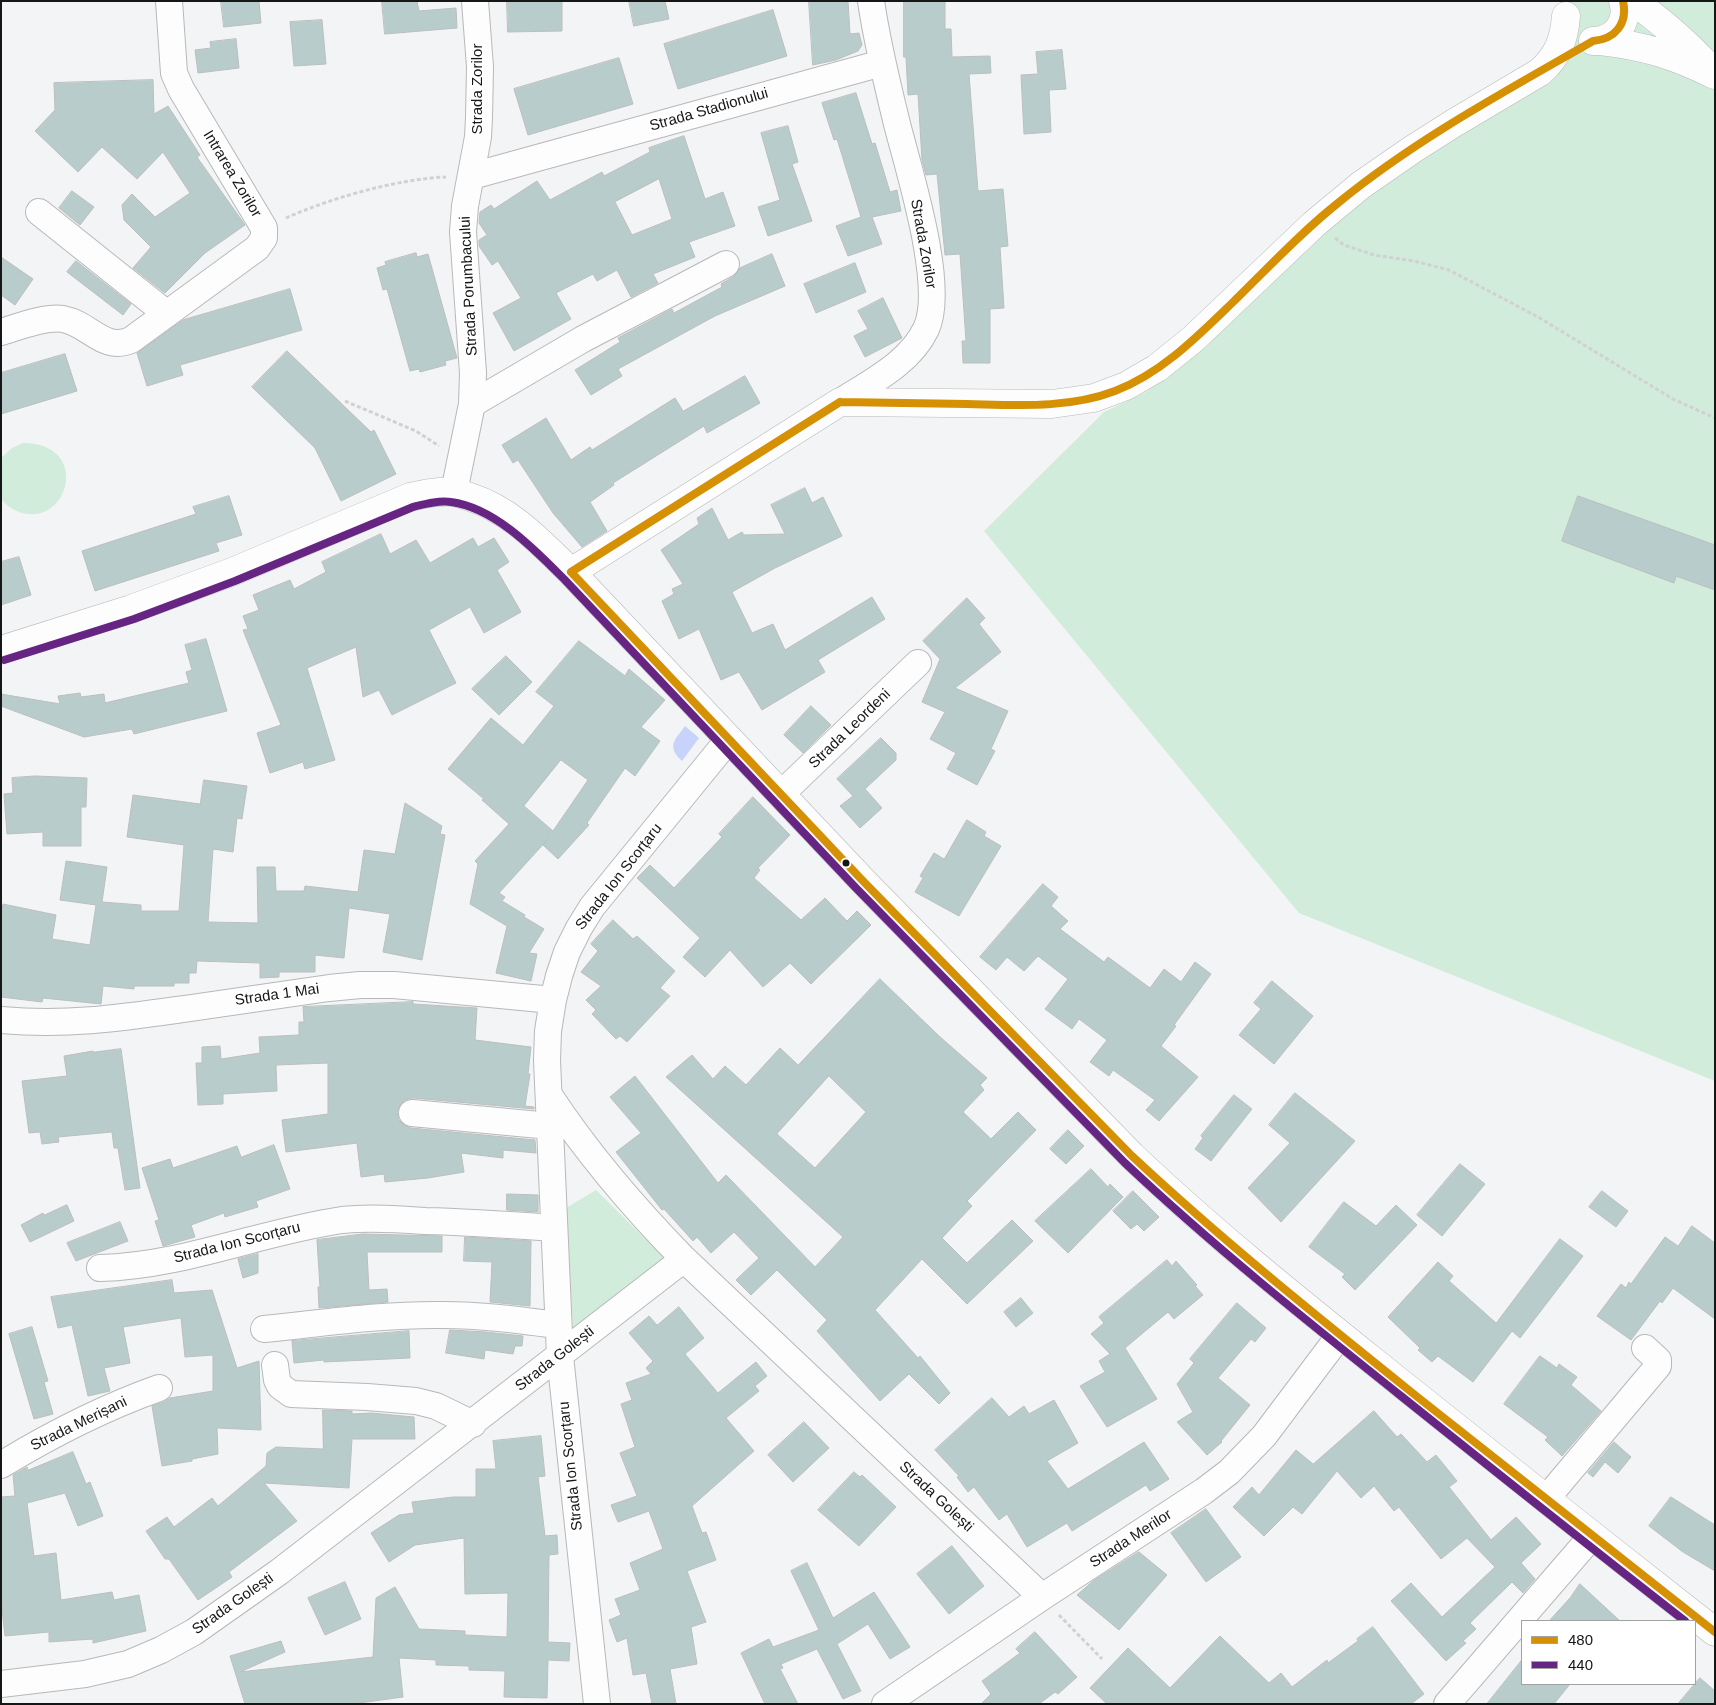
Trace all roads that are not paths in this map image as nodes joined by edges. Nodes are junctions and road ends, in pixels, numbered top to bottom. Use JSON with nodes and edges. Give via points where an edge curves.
{"nodes":[{"id":1,"x":169,"y":1,"type":"edge"},
{"id":2,"x":475,"y":1,"type":"edge"},
{"id":3,"x":871,"y":1,"type":"edge"},
{"id":4,"x":1622,"y":1,"type":"edge"},
{"id":5,"x":1633,"y":1,"type":"edge"},
{"id":6,"x":1568,"y":5,"type":"edge"},
{"id":7,"x":1596,"y":41,"type":"junction"},
{"id":8,"x":882,"y":63,"type":"junction"},
{"id":9,"x":1540,"y":72,"type":"junction"},
{"id":10,"x":1715,"y":74,"type":"edge"},
{"id":11,"x":472,"y":176,"type":"junction"},
{"id":12,"x":39,"y":212,"type":"dead end"},
{"id":13,"x":726,"y":264,"type":"dead end"},
{"id":14,"x":167,"y":314,"type":"junction"},
{"id":15,"x":1,"y":332,"type":"edge"},
{"id":16,"x":840,"y":402,"type":"junction"},
{"id":17,"x":472,"y":404,"type":"junction"},
{"id":18,"x":454,"y":492,"type":"junction"},
{"id":19,"x":571,"y":572,"type":"junction"},
{"id":20,"x":1,"y":650,"type":"edge"},
{"id":21,"x":918,"y":664,"type":"dead end"},
{"id":22,"x":729,"y":739,"type":"junction"},
{"id":23,"x":781,"y":794,"type":"junction"},
{"id":24,"x":552,"y":1000,"type":"junction"},
{"id":25,"x":1,"y":1020,"type":"edge"},
{"id":26,"x":548,"y":1094,"type":"junction"},
{"id":27,"x":412,"y":1113,"type":"dead end"},
{"id":28,"x":550,"y":1126,"type":"junction"},
{"id":29,"x":554,"y":1228,"type":"junction"},
{"id":30,"x":684,"y":1259,"type":"junction"},
{"id":31,"x":100,"y":1268,"type":"dead end"},
{"id":32,"x":557,"y":1324,"type":"junction"},
{"id":33,"x":264,"y":1329,"type":"dead end"},
{"id":34,"x":1340,"y":1335,"type":"junction"},
{"id":35,"x":1645,"y":1348,"type":"dead end"},
{"id":36,"x":560,"y":1356,"type":"junction"},
{"id":37,"x":275,"y":1365,"type":"dead end"},
{"id":38,"x":159,"y":1388,"type":"dead end"},
{"id":39,"x":473,"y":1424,"type":"junction"},
{"id":40,"x":1,"y":1465,"type":"edge"},
{"id":41,"x":1546,"y":1499,"type":"junction"},
{"id":42,"x":1592,"y":1536,"type":"junction"},
{"id":43,"x":1042,"y":1597,"type":"junction"},
{"id":44,"x":1715,"y":1632,"type":"edge"},
{"id":45,"x":1,"y":1684,"type":"edge"},
{"id":46,"x":597,"y":1704,"type":"edge"},
{"id":47,"x":885,"y":1704,"type":"edge"},
{"id":48,"x":1446,"y":1704,"type":"edge"}],
"edges":[{"from":1,"to":14,"type":"street","name":"Intrarea Zorilor","via":[[174,73],[264,228],[264,238],[257,248]]},
{"from":2,"to":11,"type":"street","name":"Strada Zorilor","via":[[480,118]]},
{"from":3,"to":8,"type":"street","name":"Strada Zorilor"},
{"from":4,"to":7,"type":"main road","via":[[1623,24],[1609,38]]},
{"from":5,"to":10,"type":"main road","via":[[1681,38]]},
{"from":6,"to":7,"type":"main road","via":[[1569,25],[1575,33]]},
{"from":6,"to":9,"type":"main road","via":[[1560,48]]},
{"from":7,"to":9,"type":"main road"},
{"from":7,"to":10,"type":"main road","via":[[1648,48]]},
{"from":8,"to":11,"type":"street","name":"Strada Stadionului"},
{"from":8,"to":16,"type":"street","name":"Strada Zorilor","via":[[927,247],[933,302],[926,328],[908,355]]},
{"from":9,"to":16,"type":"main road","via":[[1413,149],[1361,185],[1314,224],[1217,317],[1140,379],[1110,393],[1074,402]]},
{"from":11,"to":17,"type":"street","name":"Strada Porumbacului","via":[[463,232],[473,373]]},
{"from":12,"to":14,"type":"street"},
{"from":13,"to":17,"type":"street","via":[[583,339]]},
{"from":14,"to":15,"type":"street","via":[[122,344],[111,343],[77,323],[61,319]]},
{"from":16,"to":19,"type":"main road","name":"Strada Zorilor"},
{"from":17,"to":18,"type":"street","name":"Strada Porumbacului"},
{"from":18,"to":19,"type":"main road","via":[[498,509]]},
{"from":18,"to":20,"type":"main road","via":[[410,497],[232,572],[131,609]]},
{"from":19,"to":22,"type":"main road"},
{"from":21,"to":23,"type":"street","name":"Strada Leordeni"},
{"from":22,"to":23,"type":"main road"},
{"from":22,"to":24,"type":"street","name":"Strada Ion Scorțaru","via":[[588,914],[567,952]]},
{"from":23,"to":34,"type":"main road","via":[[1132,1156],[1218,1234]]},
{"from":24,"to":25,"type":"street","name":"Strada 1 Mai","via":[[394,984],[360,985],[111,1020],[71,1023]]},
{"from":24,"to":26,"type":"street","name":"Strada Ion Scorțaru"},
{"from":26,"to":28,"type":"street","name":"Strada Ion Scorțaru"},
{"from":26,"to":30,"type":"street","via":[[593,1159],[646,1221]]},
{"from":27,"to":28,"type":"street"},
{"from":28,"to":29,"type":"street","name":"Strada Ion Scorțaru"},
{"from":29,"to":31,"type":"street","name":"Strada Ion Scorțaru","via":[[386,1219],[344,1220],[156,1263]]},
{"from":29,"to":32,"type":"street","name":"Strada Ion Scorțaru"},
{"from":30,"to":36,"type":"street","name":"Strada Golești"},
{"from":30,"to":43,"type":"street","name":"Strada Golești"},
{"from":32,"to":33,"type":"street","via":[[443,1315]]},
{"from":32,"to":36,"type":"street","name":"Strada Ion Scorțaru"},
{"from":34,"to":41,"type":"main road"},
{"from":34,"to":43,"type":"street","name":"Strada Merilor","via":[[1264,1436],[1229,1472]]},
{"from":35,"to":41,"type":"street","via":[[1658,1360],[1658,1366]]},
{"from":36,"to":39,"type":"street","name":"Strada Golești"},
{"from":36,"to":46,"type":"street","name":"Strada Ion Scorțaru"},
{"from":37,"to":39,"type":"street","via":[[280,1386],[291,1394],[416,1401],[436,1406]]},
{"from":38,"to":40,"type":"street","name":"Strada Merișani","via":[[74,1423]]},
{"from":39,"to":45,"type":"street","name":"Strada Golești","via":[[279,1572],[194,1632],[128,1664],[85,1674]]},
{"from":41,"to":42,"type":"main road"},
{"from":42,"to":44,"type":"main road"},
{"from":42,"to":48,"type":"street"},
{"from":43,"to":47,"type":"street","name":"Strada Merilor"}]}
